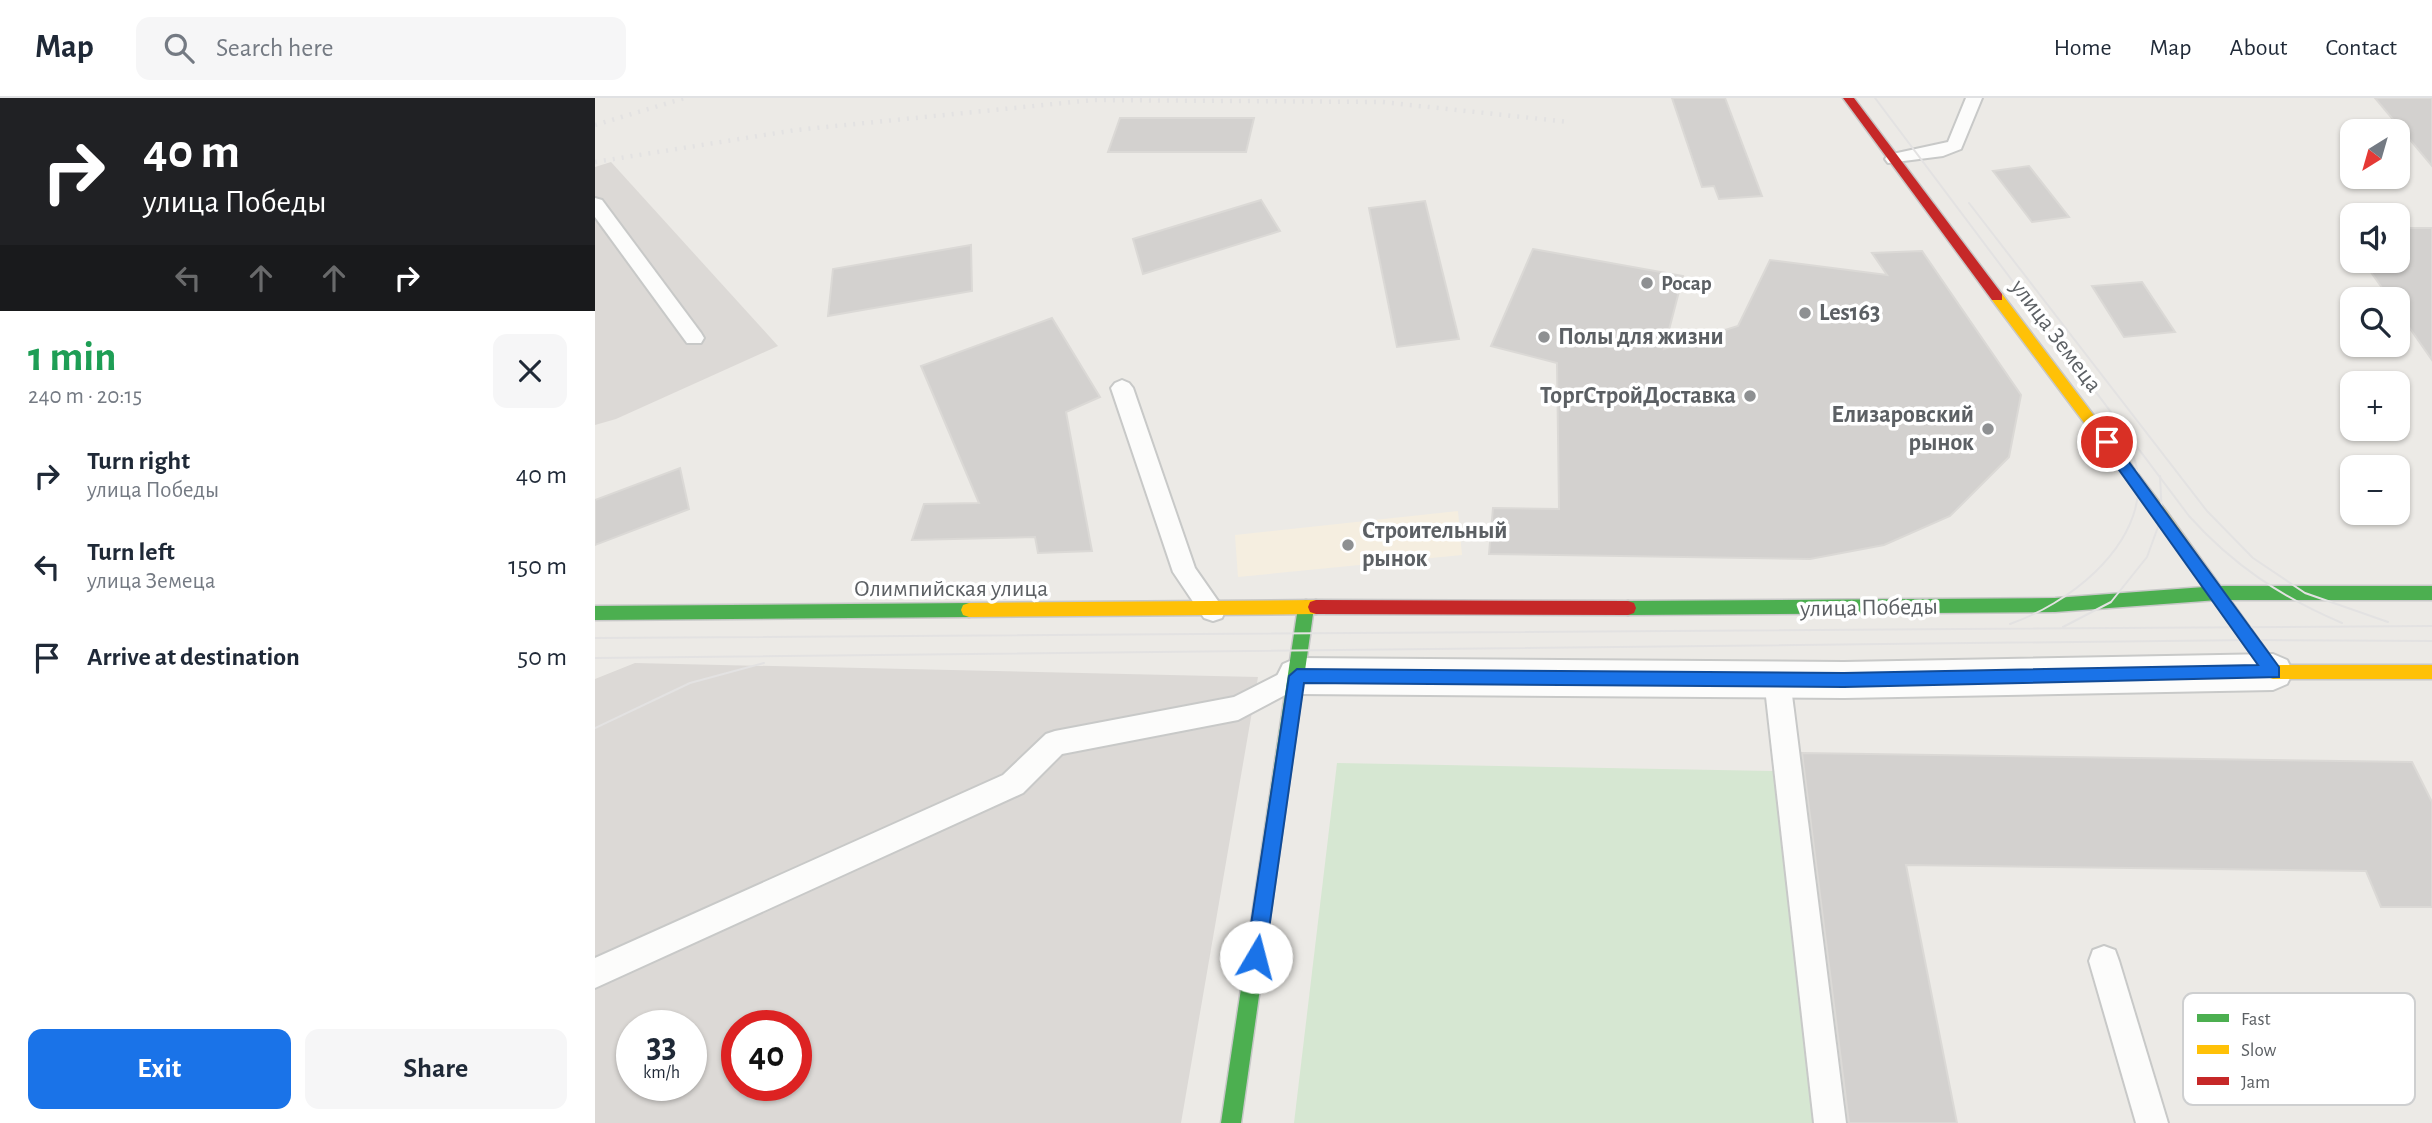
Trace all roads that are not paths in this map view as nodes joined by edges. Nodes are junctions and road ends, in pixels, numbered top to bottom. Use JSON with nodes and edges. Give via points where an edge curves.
{"nodes":[{"id":1,"x":1848,"y":98,"type":"edge"},
{"id":2,"x":1974,"y":98,"type":"edge"},
{"id":3,"x":1894,"y":159,"type":"junction"},
{"id":4,"x":595,"y":204,"type":"edge"},
{"id":5,"x":694,"y":338,"type":"dead end"},
{"id":6,"x":1122,"y":388,"type":"dead end"},
{"id":7,"x":2218,"y":593,"type":"junction"},
{"id":8,"x":2432,"y":593,"type":"edge"},
{"id":9,"x":1306,"y":607,"type":"junction"},
{"id":10,"x":1213,"y":611,"type":"junction"},
{"id":11,"x":595,"y":613,"type":"edge"},
{"id":12,"x":2273,"y":672,"type":"junction"},
{"id":13,"x":2432,"y":672,"type":"edge"},
{"id":14,"x":1297,"y":676,"type":"junction"},
{"id":15,"x":1777,"y":679,"type":"junction"},
{"id":16,"x":2104,"y":961,"type":"dead end"},
{"id":17,"x":595,"y":973,"type":"edge"},
{"id":18,"x":1231,"y":1123,"type":"edge"},
{"id":19,"x":1830,"y":1123,"type":"edge"},
{"id":20,"x":2152,"y":1123,"type":"edge"}],
"edges":[{"from":1,"to":3,"type":"street","name":"улица Земеца"},
{"from":2,"to":3,"type":"lane","via":[[1955,145],[1943,152]]},
{"from":3,"to":7,"type":"street","name":"улица Земеца"},
{"from":4,"to":5,"type":"lane"},
{"from":6,"to":10,"type":"lane","via":[[1185,572]]},
{"from":7,"to":8,"type":"street","name":"улица Победы"},
{"from":7,"to":9,"type":"street","name":"улица Победы","via":[[2055,605],[1836,609]]},
{"from":7,"to":12,"type":"street","name":"улица Земеца"},
{"from":9,"to":10,"type":"street","name":"Олимпийская улица"},
{"from":9,"to":14,"type":"street"},
{"from":10,"to":11,"type":"street","name":"Олимпийская улица"},
{"from":12,"to":13,"type":"street"},
{"from":12,"to":15,"type":"street"},
{"from":14,"to":15,"type":"street"},
{"from":14,"to":17,"type":"lane","via":[[1238,708],[1055,743],[1013,784]]},
{"from":14,"to":18,"type":"street"},
{"from":15,"to":19,"type":"lane"},
{"from":16,"to":20,"type":"lane"}]}
